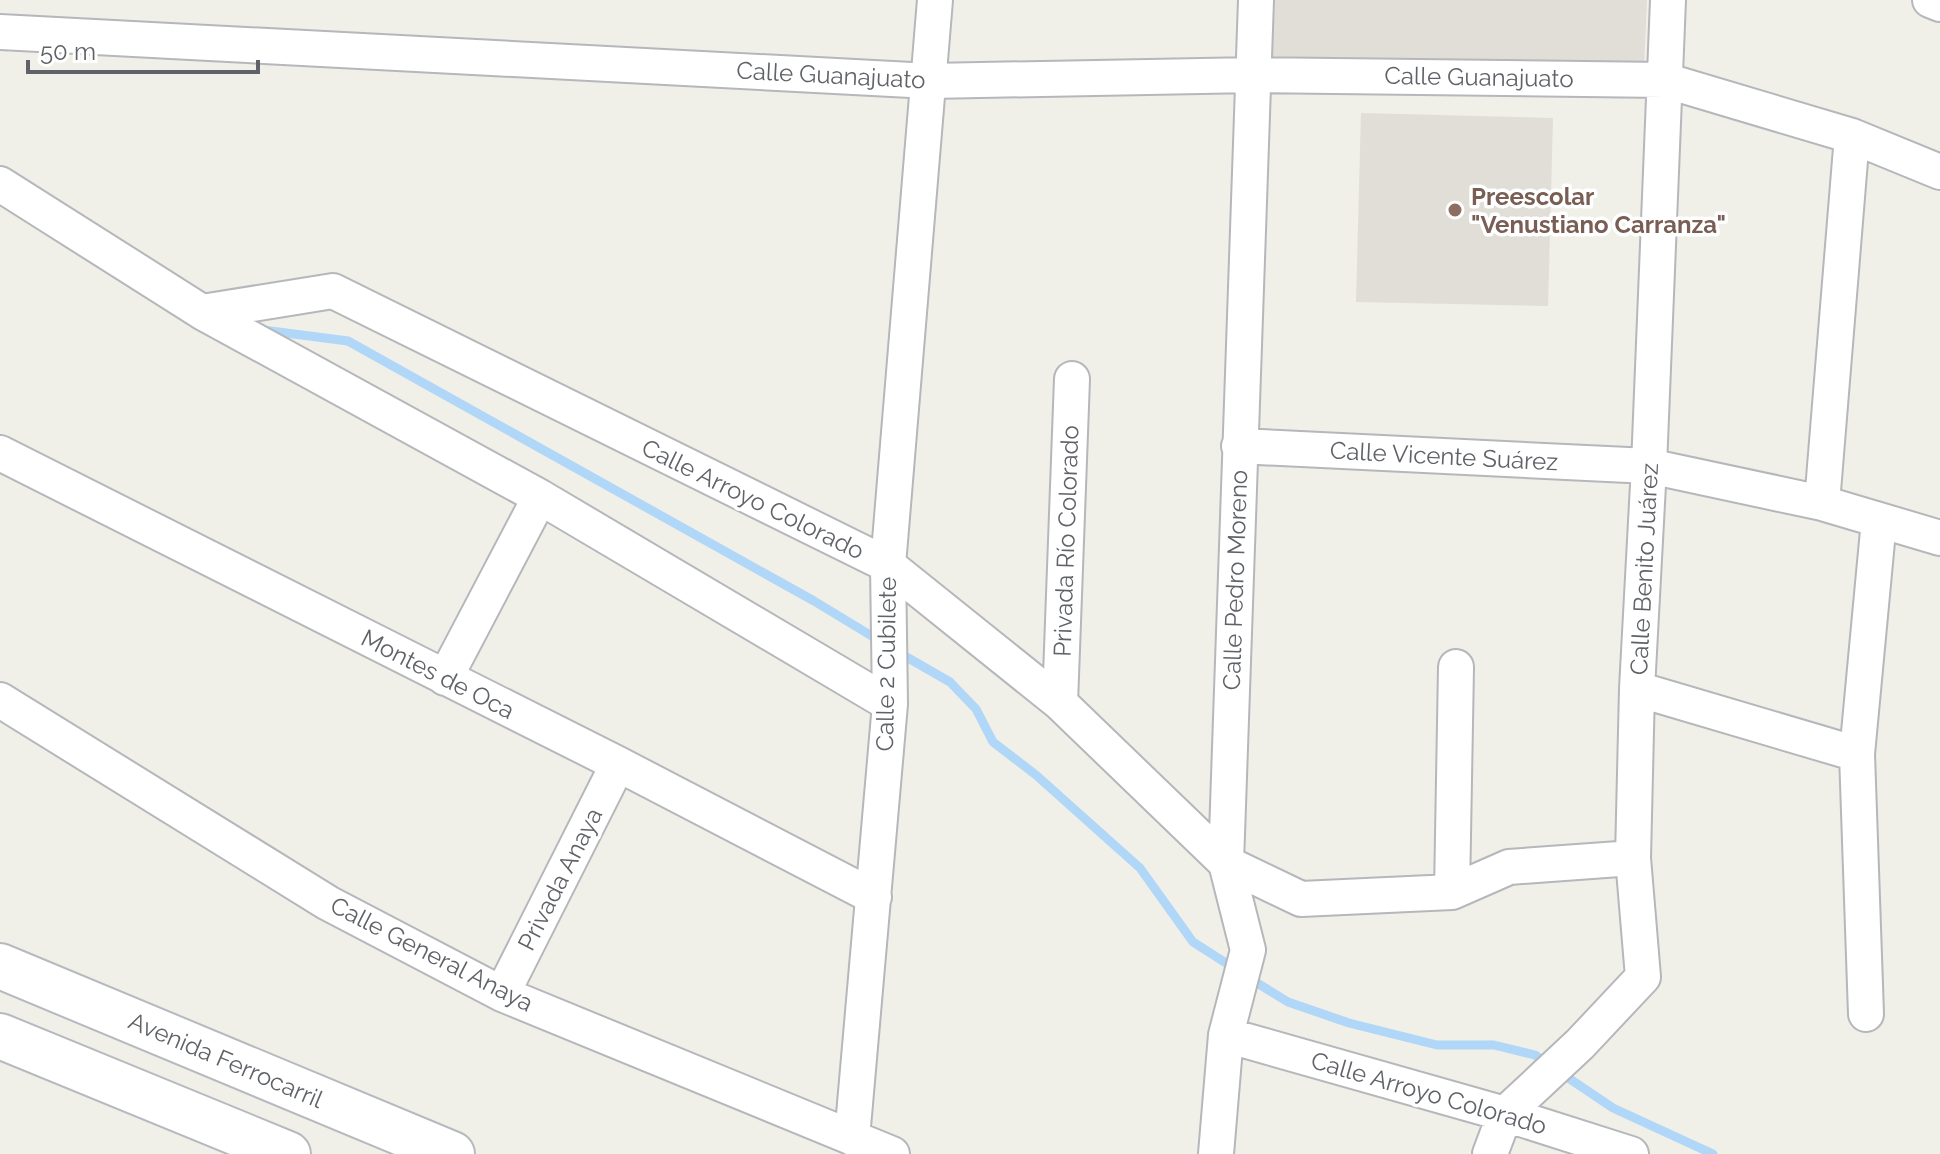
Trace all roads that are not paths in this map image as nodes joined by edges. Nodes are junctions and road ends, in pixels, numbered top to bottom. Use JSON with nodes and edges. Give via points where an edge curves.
{"nodes":[{"id":1,"x":935,"y":0,"type":"edge"},
{"id":2,"x":1256,"y":0,"type":"edge"},
{"id":3,"x":1668,"y":0,"type":"edge"},
{"id":4,"x":1930,"y":0,"type":"edge"},
{"id":5,"x":1940,"y":4,"type":"edge"},
{"id":6,"x":0,"y":32,"type":"edge"},
{"id":7,"x":1254,"y":75,"type":"junction"},
{"id":8,"x":1664,"y":80,"type":"junction"},
{"id":9,"x":930,"y":81,"type":"junction"},
{"id":10,"x":1852,"y":136,"type":"junction"},
{"id":11,"x":1940,"y":172,"type":"edge"},
{"id":12,"x":0,"y":184,"type":"edge"},
{"id":13,"x":202,"y":312,"type":"junction"},
{"id":14,"x":1072,"y":379,"type":"dead end"},
{"id":15,"x":1239,"y":446,"type":"junction"},
{"id":16,"x":0,"y":453,"type":"edge"},
{"id":17,"x":1649,"y":466,"type":"junction"},
{"id":18,"x":540,"y":497,"type":"junction"},
{"id":19,"x":1822,"y":503,"type":"junction"},
{"id":20,"x":1879,"y":520,"type":"junction"},
{"id":21,"x":1940,"y":538,"type":"edge"},
{"id":22,"x":888,"y":565,"type":"junction"},
{"id":23,"x":1456,"y":667,"type":"dead end"},
{"id":24,"x":445,"y":678,"type":"junction"},
{"id":25,"x":889,"y":689,"type":"junction"},
{"id":26,"x":1637,"y":689,"type":"junction"},
{"id":27,"x":0,"y":700,"type":"edge"},
{"id":28,"x":1060,"y":703,"type":"junction"},
{"id":29,"x":1857,"y":754,"type":"junction"},
{"id":30,"x":618,"y":764,"type":"junction"},
{"id":31,"x":1633,"y":858,"type":"junction"},
{"id":32,"x":1226,"y":863,"type":"junction"},
{"id":33,"x":1452,"y":892,"type":"junction"},
{"id":34,"x":874,"y":897,"type":"junction"},
{"id":35,"x":0,"y":966,"type":"edge"},
{"id":36,"x":502,"y":994,"type":"junction"},
{"id":37,"x":1866,"y":1014,"type":"dead end"},
{"id":38,"x":1226,"y":1035,"type":"junction"},
{"id":39,"x":0,"y":1036,"type":"edge"},
{"id":40,"x":1505,"y":1114,"type":"junction"},
{"id":41,"x":852,"y":1138,"type":"junction"},
{"id":42,"x":288,"y":1154,"type":"edge"},
{"id":43,"x":452,"y":1154,"type":"edge"},
{"id":44,"x":892,"y":1154,"type":"edge"},
{"id":45,"x":1216,"y":1154,"type":"edge"},
{"id":46,"x":1490,"y":1154,"type":"edge"},
{"id":47,"x":1631,"y":1154,"type":"edge"}],
"edges":[{"from":1,"to":9,"type":"street","name":"Calle 2 Cubilete"},
{"from":2,"to":7,"type":"street","name":"Calle Pedro Moreno"},
{"from":3,"to":8,"type":"street","name":"Calle Benito Juárez"},
{"from":4,"to":5,"type":"street"},
{"from":6,"to":9,"type":"street","name":"Calle Guanajuato"},
{"from":7,"to":8,"type":"street","name":"Calle Guanajuato"},
{"from":7,"to":9,"type":"street","name":"Calle Guanajuato"},
{"from":7,"to":15,"type":"street","name":"Calle Pedro Moreno"},
{"from":8,"to":10,"type":"street","name":"Calle Guanajuato"},
{"from":8,"to":17,"type":"street","name":"Calle Benito Juárez"},
{"from":9,"to":22,"type":"street","name":"Calle 2 Cubilete"},
{"from":10,"to":11,"type":"street","name":"Calle Guanajuato"},
{"from":10,"to":19,"type":"street"},
{"from":12,"to":13,"type":"street"},
{"from":13,"to":18,"type":"street"},
{"from":13,"to":22,"type":"street","name":"Calle Arroyo Colorado","via":[[333,291]]},
{"from":14,"to":28,"type":"street","name":"Privada Río Colorado"},
{"from":15,"to":17,"type":"street","name":"Calle Vicente Suárez"},
{"from":15,"to":32,"type":"street","name":"Calle Pedro Moreno"},
{"from":16,"to":24,"type":"street","name":"Montes de Oca"},
{"from":17,"to":19,"type":"street","name":"Calle Vicente Suárez"},
{"from":17,"to":26,"type":"street","name":"Calle Benito Juárez"},
{"from":18,"to":24,"type":"street"},
{"from":18,"to":25,"type":"street"},
{"from":19,"to":20,"type":"street","name":"Calle Vicente Suárez"},
{"from":20,"to":21,"type":"street","name":"Calle Vicente Suárez"},
{"from":20,"to":29,"type":"street"},
{"from":22,"to":25,"type":"street","name":"Calle 2 Cubilete"},
{"from":22,"to":28,"type":"street","name":"Calle Arroyo Colorado"},
{"from":23,"to":33,"type":"street"},
{"from":24,"to":30,"type":"street","name":"Montes de Oca"},
{"from":25,"to":34,"type":"street","name":"Calle 2 Cubilete"},
{"from":26,"to":29,"type":"street"},
{"from":26,"to":31,"type":"street","name":"Calle Benito Juárez"},
{"from":27,"to":36,"type":"street","name":"Calle General Anaya","via":[[328,903]]},
{"from":28,"to":32,"type":"street","name":"Calle Arroyo Colorado"},
{"from":29,"to":37,"type":"street"},
{"from":30,"to":34,"type":"street","name":"Montes de Oca"},
{"from":30,"to":36,"type":"street","name":"Privada Anaya"},
{"from":31,"to":33,"type":"street","via":[[1509,867]]},
{"from":31,"to":40,"type":"street","name":"Calle Benito Juárez","via":[[1643,977]]},
{"from":32,"to":33,"type":"street","via":[[1301,899]]},
{"from":32,"to":38,"type":"street","name":"Calle Pedro Moreno","via":[[1248,950]]},
{"from":34,"to":41,"type":"street","name":"Calle 2 Cubilete"},
{"from":35,"to":43,"type":"street","name":"Avenida Ferrocarril"},
{"from":36,"to":41,"type":"street","name":"Calle General Anaya"},
{"from":38,"to":40,"type":"street","name":"Calle Arroyo Colorado"},
{"from":38,"to":45,"type":"street","name":"Calle Pedro Moreno"},
{"from":39,"to":42,"type":"street"},
{"from":40,"to":46,"type":"street"},
{"from":40,"to":47,"type":"street","name":"Calle Arroyo Colorado"},
{"from":41,"to":44,"type":"street","name":"Calle General Anaya"}]}
